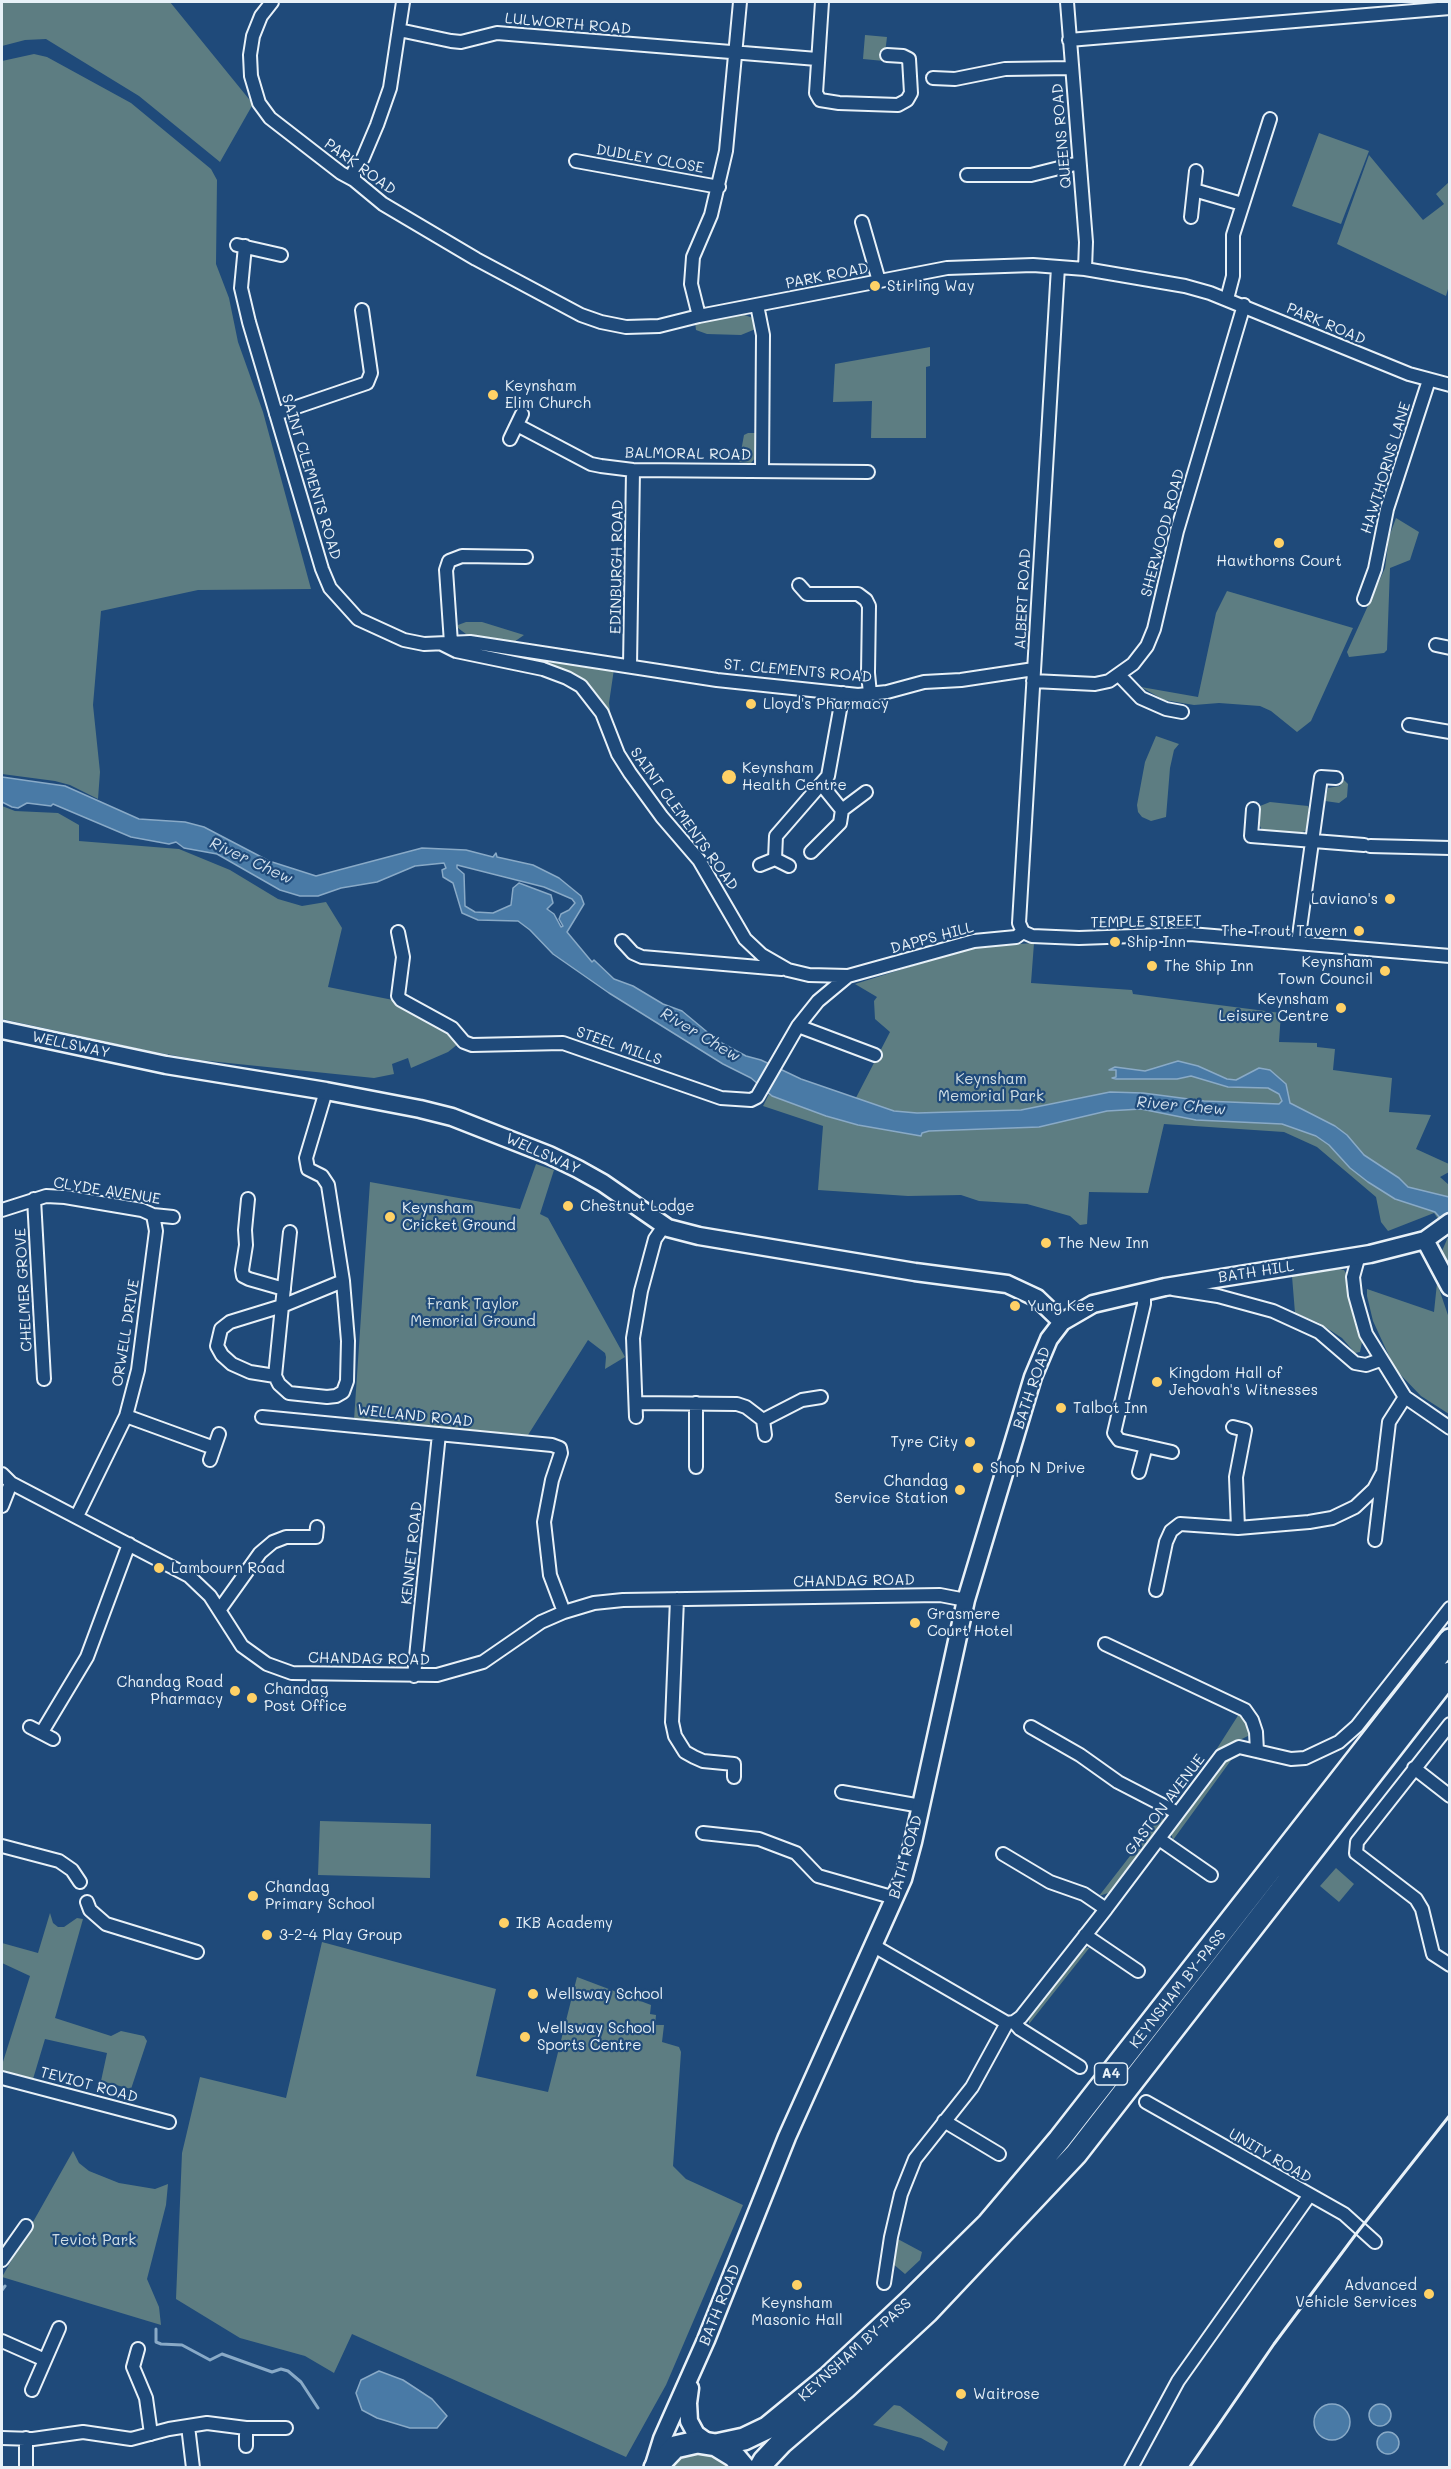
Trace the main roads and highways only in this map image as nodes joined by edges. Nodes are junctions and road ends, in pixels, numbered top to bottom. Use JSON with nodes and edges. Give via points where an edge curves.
{"nodes":[{"id":1,"x":2,"y":1030,"type":"edge"},
{"id":2,"x":1445,"y":1224,"type":"edge"},
{"id":3,"x":1425,"y":1239,"type":"junction"},
{"id":4,"x":1449,"y":1287,"type":"edge"},
{"id":5,"x":1062,"y":1322,"type":"junction"},
{"id":6,"x":1449,"y":1640,"type":"edge"},
{"id":7,"x":1449,"y":1673,"type":"edge"},
{"id":8,"x":692,"y":2373,"type":"junction"},
{"id":9,"x":713,"y":2444,"type":"junction"},
{"id":10,"x":654,"y":2468,"type":"edge"},
{"id":11,"x":744,"y":2468,"type":"edge"},
{"id":12,"x":760,"y":2468,"type":"edge"}],
"edges":[{"from":1,"to":5,"type":"main road","name":"WELLSWAY","via":[[166,1065],[420,1108],[540,1151],[603,1183],[664,1226],[682,1233],[1007,1284],[1037,1298]]},
{"from":2,"to":3,"type":"main road","name":"BATH HILL"},
{"from":3,"to":4,"type":"main road"},
{"from":3,"to":5,"type":"main road","name":"BATH HILL","via":[[1359,1255],[1144,1291],[1093,1304]]},
{"from":5,"to":8,"type":"main road","name":"BATH ROAD","via":[[1046,1345],[1033,1377],[966,1600],[913,1842],[895,1898],[787,2137]]},
{"from":6,"to":9,"type":"highway","name":"KEYNSHAM BY-PASS","number":"A4","via":[[1059,2140],[988,2224],[829,2377],[767,2428],[744,2439]]},
{"from":7,"to":12,"type":"highway","name":"KEYNSHAM BY-PASS","number":"A4","via":[[1076,2154],[927,2312],[781,2443]]},
{"from":8,"to":9,"type":"main road","name":"BATH ROAD","via":[[689,2421],[696,2434]]},
{"from":8,"to":10,"type":"main road","name":"BATH ROAD","via":[[662,2439]]},
{"from":9,"to":10,"type":"highway","number":"A4","via":[[697,2442],[675,2447]]},
{"from":9,"to":11,"type":"highway","via":[[734,2456]]}]}
